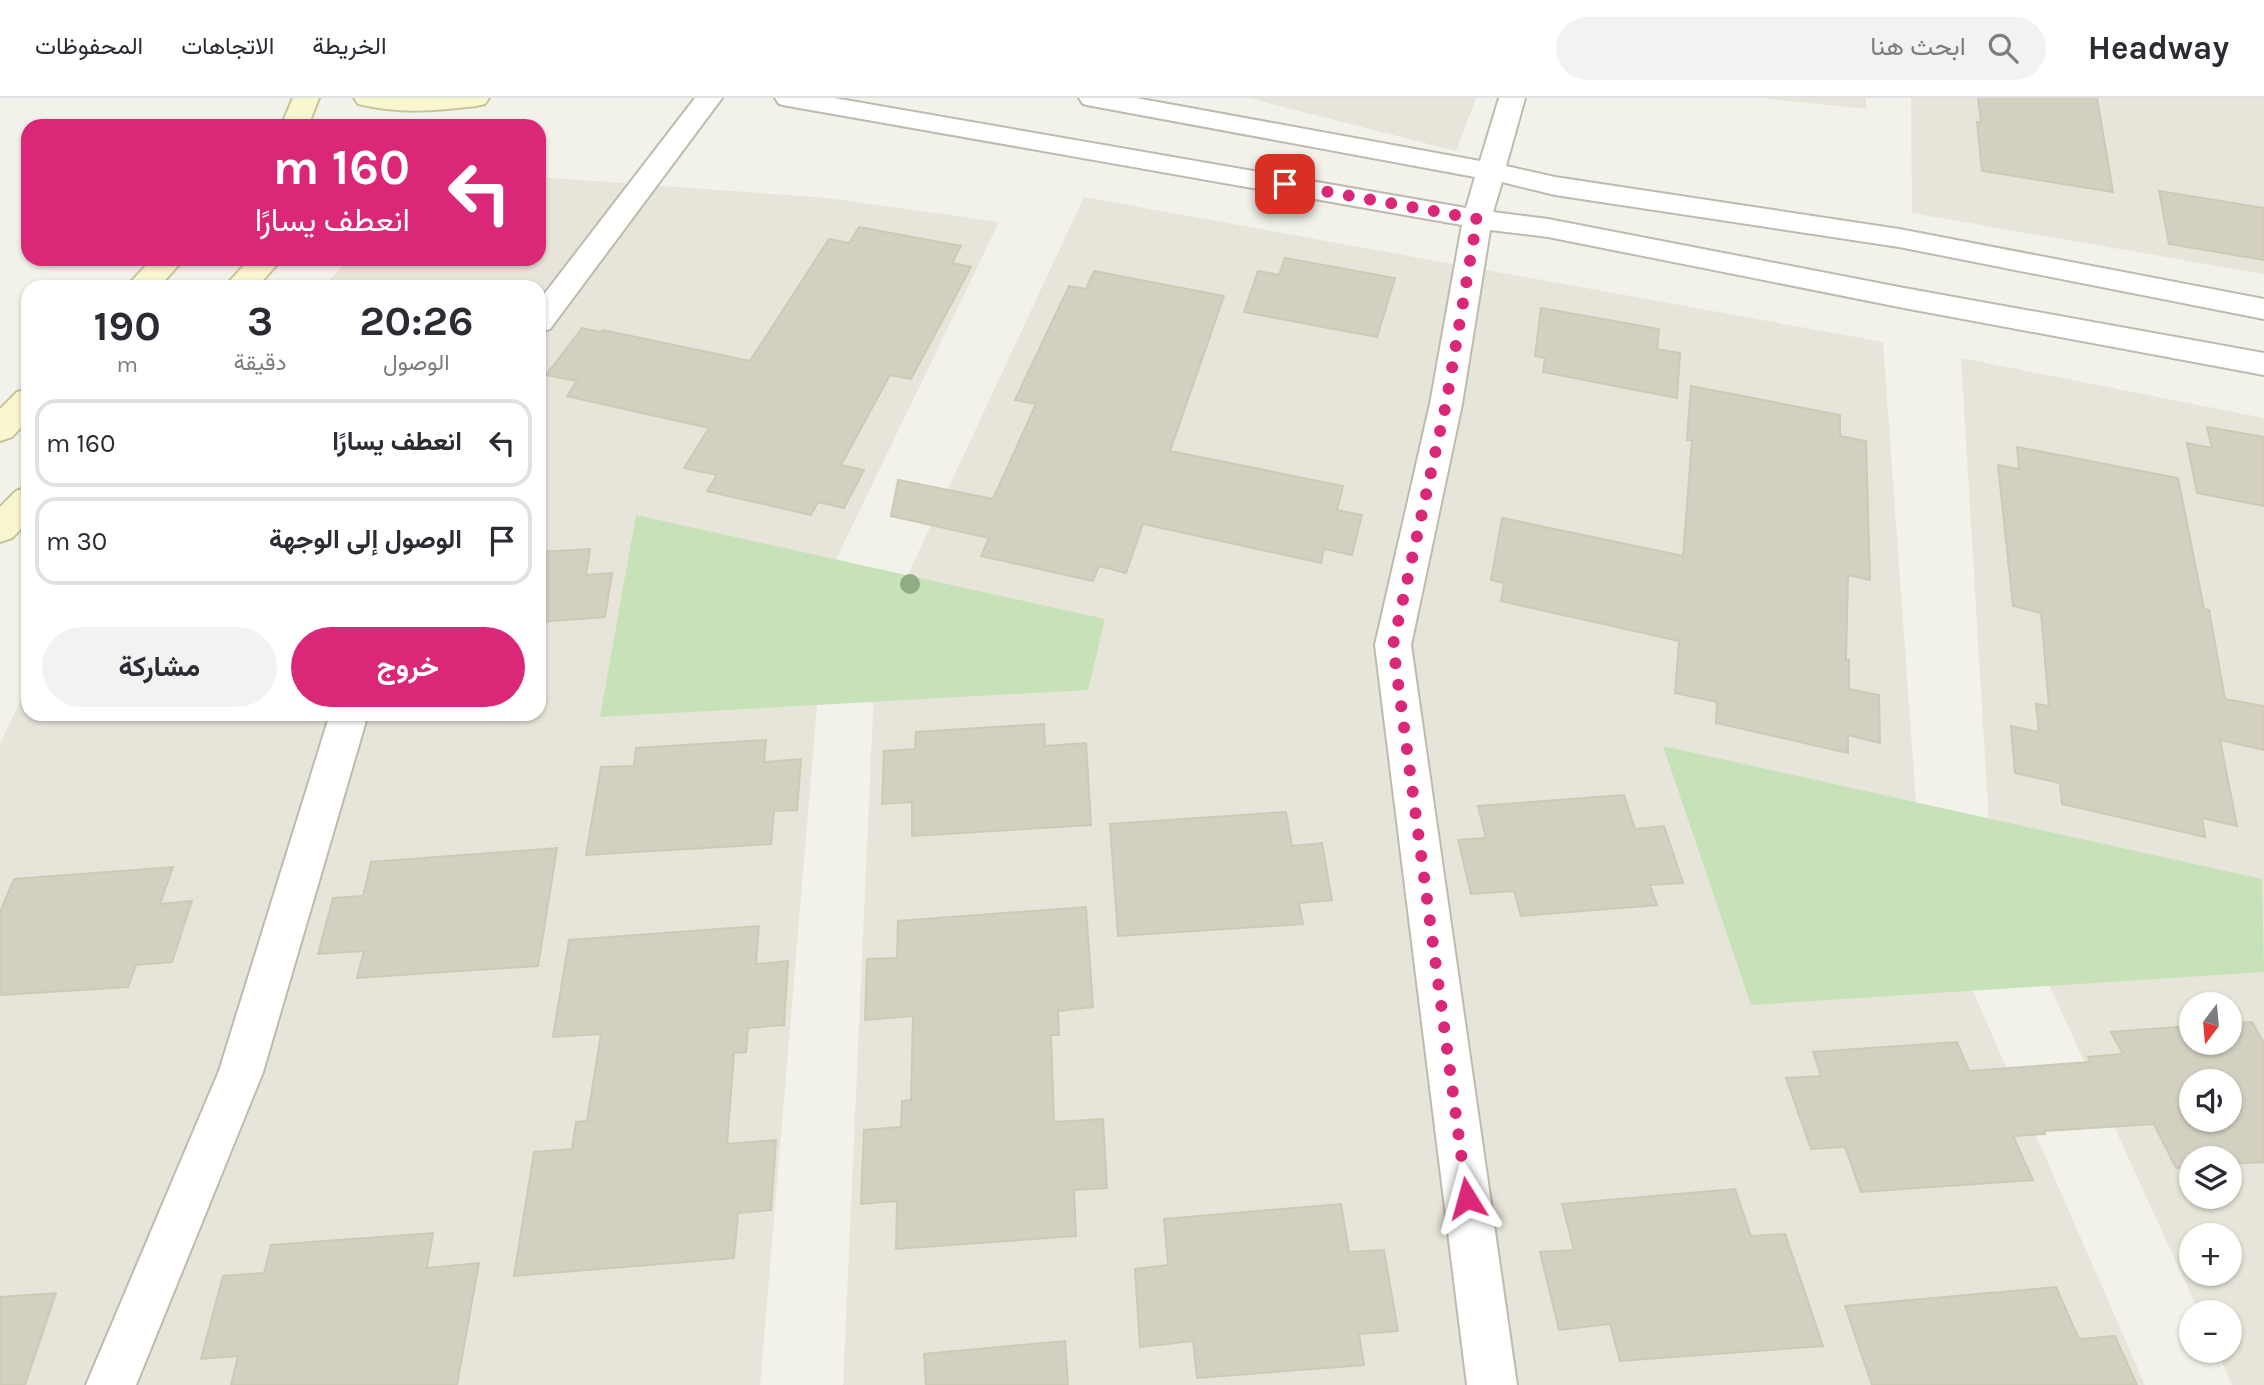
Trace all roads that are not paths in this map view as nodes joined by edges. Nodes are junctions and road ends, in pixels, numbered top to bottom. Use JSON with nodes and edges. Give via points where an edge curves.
{"nodes":[{"id":1,"x":306,"y":98,"type":"edge"},
{"id":2,"x":367,"y":98,"type":"edge"},
{"id":3,"x":709,"y":98,"type":"edge"},
{"id":4,"x":788,"y":98,"type":"edge"},
{"id":5,"x":1092,"y":98,"type":"edge"},
{"id":6,"x":1512,"y":98,"type":"edge"},
{"id":7,"x":470,"y":99,"type":"edge"},
{"id":8,"x":299,"y":119,"type":"edge"},
{"id":9,"x":432,"y":119,"type":"edge"},
{"id":10,"x":1490,"y":171,"type":"junction"},
{"id":11,"x":1477,"y":219,"type":"junction"},
{"id":12,"x":162,"y":266,"type":"edge"},
{"id":13,"x":260,"y":266,"type":"edge"},
{"id":14,"x":148,"y":280,"type":"edge"},
{"id":15,"x":246,"y":280,"type":"edge"},
{"id":16,"x":2264,"y":309,"type":"edge"},
{"id":17,"x":546,"y":313,"type":"edge"},
{"id":18,"x":2264,"y":364,"type":"edge"},
{"id":19,"x":21,"y":408,"type":"edge"},
{"id":20,"x":0,"y":429,"type":"edge"},
{"id":21,"x":21,"y":507,"type":"edge"},
{"id":22,"x":0,"y":529,"type":"edge"},
{"id":23,"x":347,"y":721,"type":"edge"},
{"id":24,"x":111,"y":1385,"type":"edge"},
{"id":25,"x":1492,"y":1385,"type":"edge"}],
"edges":[{"from":1,"to":8,"type":"street"},
{"from":2,"to":7,"type":"street","via":[[415,105]]},
{"from":3,"to":17,"type":"street"},
{"from":4,"to":11,"type":"street"},
{"from":5,"to":10,"type":"street"},
{"from":6,"to":10,"type":"street"},
{"from":7,"to":9,"type":"street"},
{"from":10,"to":11,"type":"street"},
{"from":10,"to":16,"type":"street","via":[[1555,186],[1899,238]]},
{"from":11,"to":18,"type":"street","via":[[1548,228]]},
{"from":11,"to":25,"type":"street","via":[[1446,404],[1393,645]]},
{"from":12,"to":14,"type":"street"},
{"from":13,"to":15,"type":"street"},
{"from":19,"to":20,"type":"street"},
{"from":21,"to":22,"type":"street"},
{"from":23,"to":24,"type":"street","via":[[241,1072]]}]}
